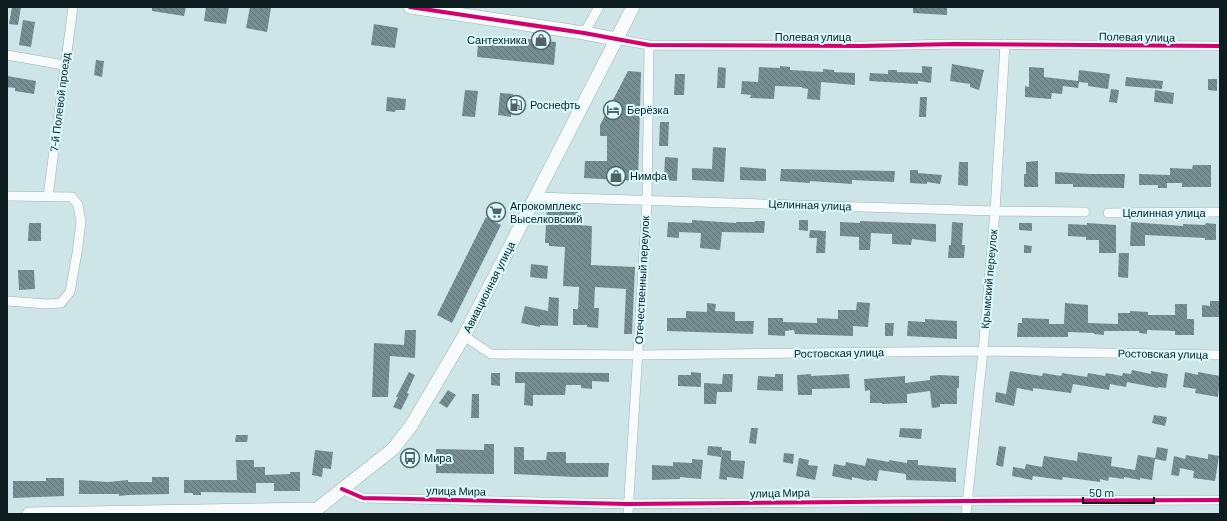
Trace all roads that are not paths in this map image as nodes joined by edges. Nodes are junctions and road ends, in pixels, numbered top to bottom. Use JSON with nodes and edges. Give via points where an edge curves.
{"nodes":[{"id":1,"x":72,"y":7,"type":"edge"},
{"id":2,"x":410,"y":7,"type":"edge"},
{"id":3,"x":599,"y":7,"type":"edge"},
{"id":4,"x":633,"y":7,"type":"edge"},
{"id":5,"x":476,"y":12,"type":"edge"},
{"id":6,"x":584,"y":33,"type":"junction"},
{"id":7,"x":616,"y":39,"type":"junction"},
{"id":8,"x":1005,"y":44,"type":"junction"},
{"id":9,"x":649,"y":45,"type":"junction"},
{"id":10,"x":1220,"y":46,"type":"edge"},
{"id":11,"x":7,"y":55,"type":"edge"},
{"id":12,"x":64,"y":65,"type":"junction"},
{"id":13,"x":7,"y":196,"type":"edge"},
{"id":14,"x":48,"y":196,"type":"junction"},
{"id":15,"x":535,"y":197,"type":"junction"},
{"id":16,"x":646,"y":201,"type":"junction"},
{"id":17,"x":995,"y":211,"type":"junction"},
{"id":18,"x":1086,"y":212,"type":"dead end"},
{"id":19,"x":1220,"y":212,"type":"edge"},
{"id":20,"x":1108,"y":213,"type":"dead end"},
{"id":21,"x":7,"y":301,"type":"edge"},
{"id":22,"x":464,"y":336,"type":"junction"},
{"id":23,"x":983,"y":351,"type":"junction"},
{"id":24,"x":638,"y":355,"type":"junction"},
{"id":25,"x":1220,"y":355,"type":"edge"},
{"id":26,"x":342,"y":489,"type":"junction"},
{"id":27,"x":968,"y":500,"type":"junction"},
{"id":28,"x":1220,"y":500,"type":"edge"},
{"id":29,"x":628,"y":504,"type":"junction"},
{"id":30,"x":317,"y":511,"type":"edge"},
{"id":31,"x":28,"y":514,"type":"edge"},
{"id":32,"x":628,"y":514,"type":"edge"},
{"id":33,"x":966,"y":514,"type":"edge"}],
"edges":[{"from":1,"to":12,"type":"street","name":"7-й Полевой проезд"},
{"from":2,"to":5,"type":"main road","name":"Полевая улица"},
{"from":3,"to":6,"type":"street"},
{"from":4,"to":7,"type":"main road","name":"Авиационная улица"},
{"from":5,"to":6,"type":"main road","name":"Полевая улица"},
{"from":6,"to":7,"type":"main road","name":"Полевая улица"},
{"from":7,"to":9,"type":"street","name":"Полевая улица"},
{"from":7,"to":15,"type":"main road","name":"Авиационная улица"},
{"from":8,"to":9,"type":"street","name":"Полевая улица"},
{"from":8,"to":10,"type":"street","name":"Полевая улица"},
{"from":8,"to":17,"type":"street","name":"Крымский переулок"},
{"from":9,"to":16,"type":"street","name":"Отечественный переулок"},
{"from":11,"to":12,"type":"street"},
{"from":12,"to":14,"type":"street","name":"7-й Полевой проезд"},
{"from":13,"to":14,"type":"street"},
{"from":14,"to":21,"type":"street","via":[[72,197],[78,205],[81,222],[70,292],[61,303]]},
{"from":15,"to":16,"type":"street","name":"Целинная улица"},
{"from":15,"to":22,"type":"main road","name":"Авиационная улица"},
{"from":16,"to":17,"type":"street","name":"Целинная улица"},
{"from":16,"to":24,"type":"street","name":"Отечественный переулок"},
{"from":17,"to":18,"type":"street","name":"Целинная улица"},
{"from":17,"to":23,"type":"street","name":"Крымский переулок"},
{"from":19,"to":20,"type":"street","name":"Целинная улица"},
{"from":22,"to":24,"type":"street","name":"Ростовская улица","via":[[491,354]]},
{"from":22,"to":26,"type":"main road","name":"Авиационная улица","via":[[411,426],[393,449]]},
{"from":23,"to":24,"type":"street","name":"Ростовская улица"},
{"from":23,"to":25,"type":"street","name":"Ростовская улица"},
{"from":23,"to":27,"type":"street","name":"Крымский переулок"},
{"from":24,"to":29,"type":"street","name":"Отечественный переулок"},
{"from":26,"to":29,"type":"street","name":"улица Мира","via":[[363,498]]},
{"from":26,"to":30,"type":"main road","name":"Авиационная улица"},
{"from":27,"to":28,"type":"street","name":"улица Мира"},
{"from":27,"to":29,"type":"street","name":"улица Мира"},
{"from":27,"to":33,"type":"street","name":"Крымский переулок"},
{"from":29,"to":32,"type":"street","name":"Отечественный переулок"},
{"from":30,"to":31,"type":"main road"}]}
